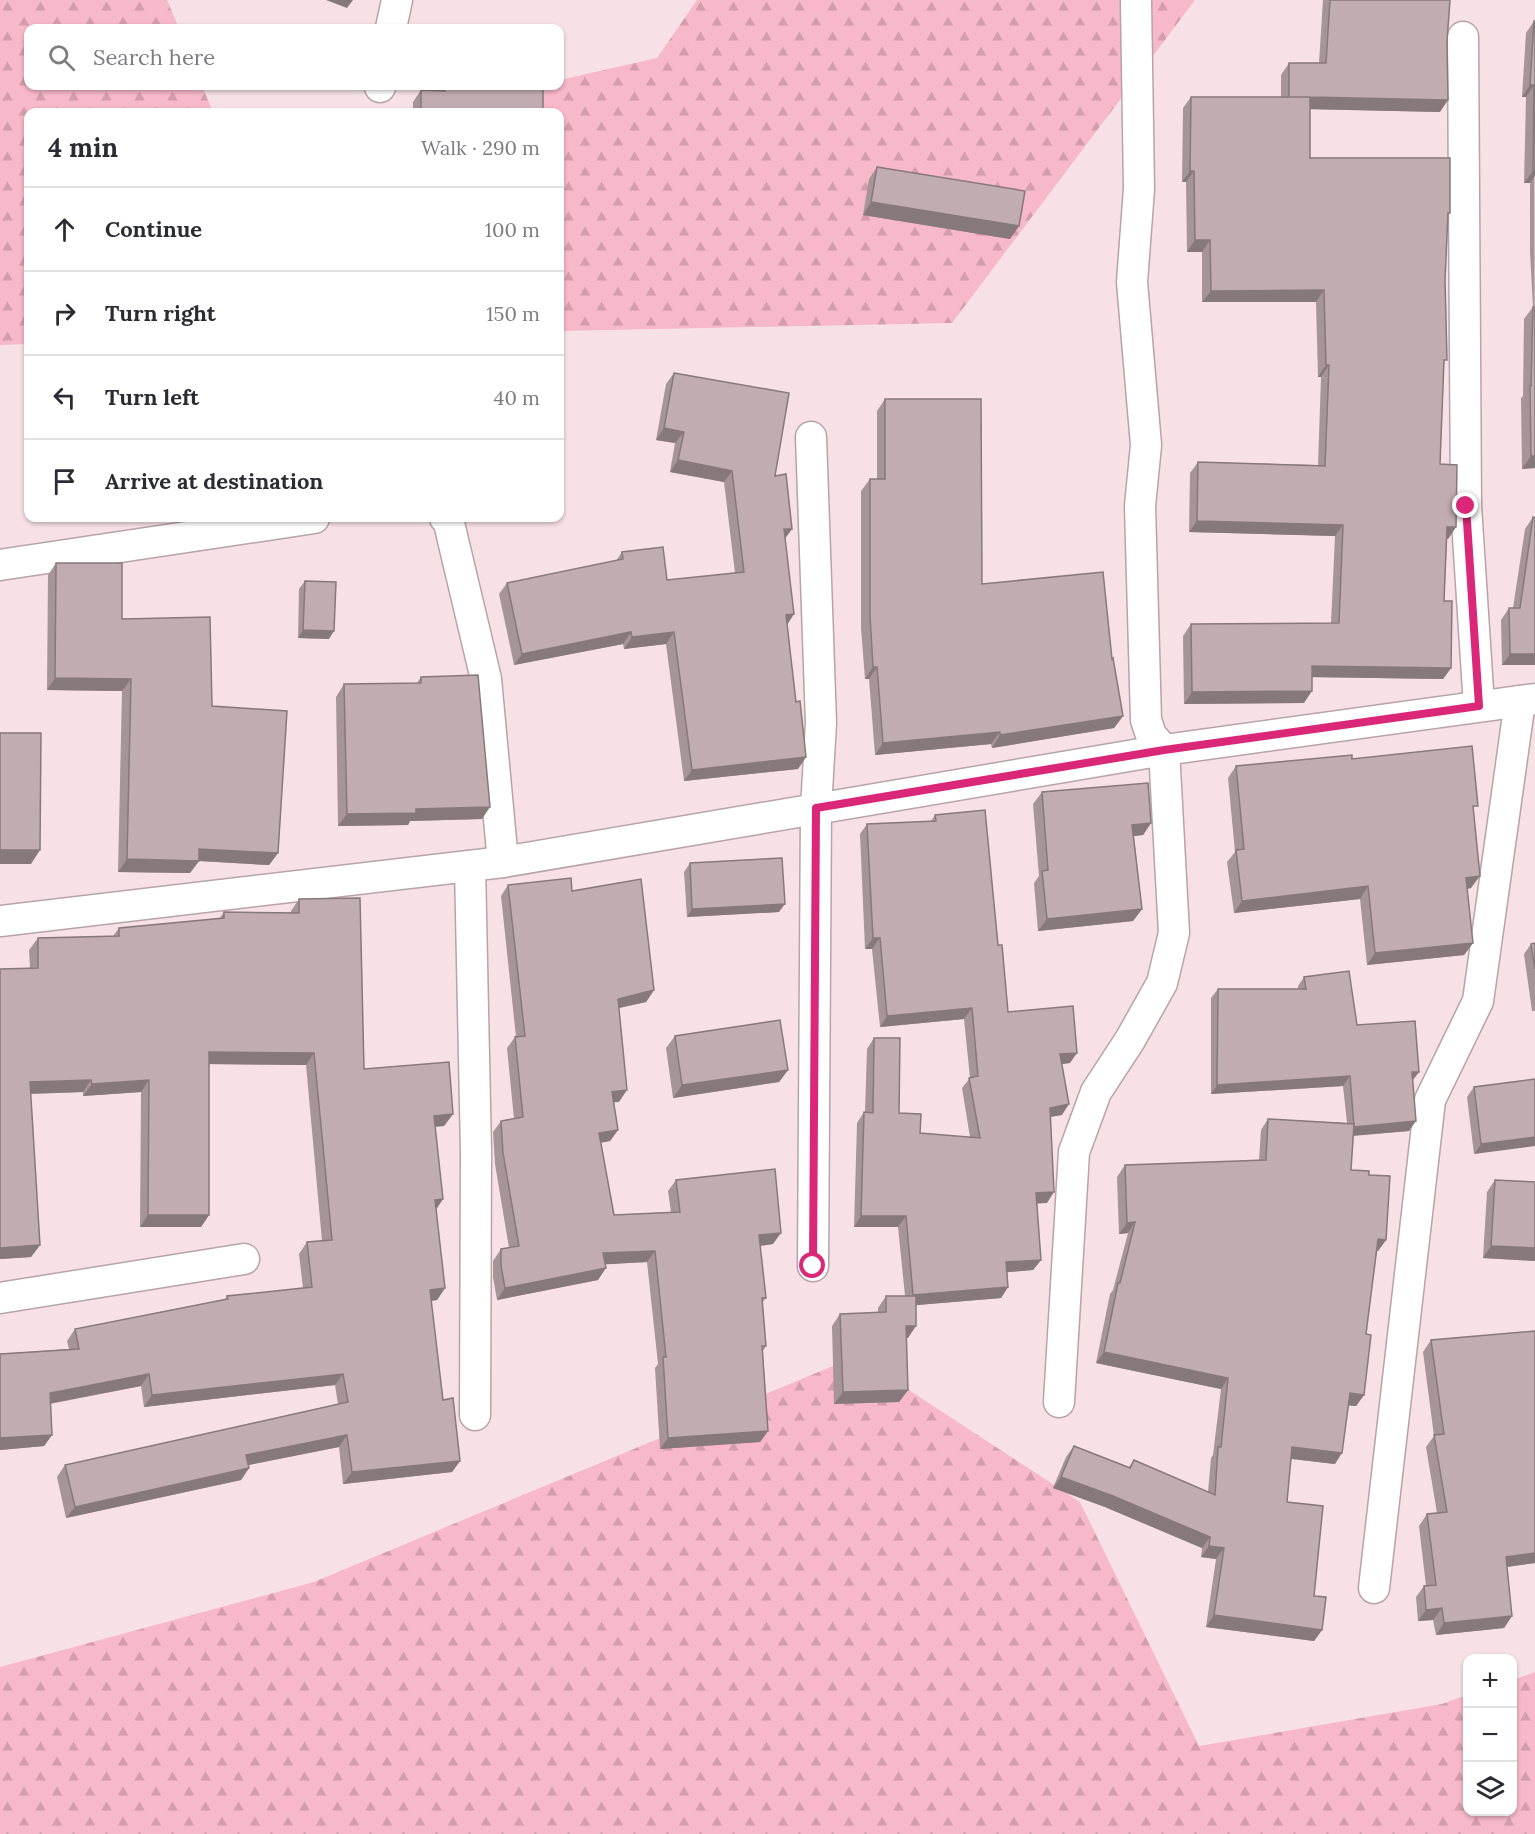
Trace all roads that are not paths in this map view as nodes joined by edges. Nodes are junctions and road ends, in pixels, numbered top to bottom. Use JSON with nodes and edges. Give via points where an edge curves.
{"nodes":[{"id":1,"x":397,"y":0,"type":"edge"},
{"id":2,"x":1136,"y":2,"type":"dead end"},
{"id":3,"x":392,"y":24,"type":"edge"},
{"id":4,"x":1463,"y":37,"type":"dead end"},
{"id":5,"x":811,"y":437,"type":"dead end"},
{"id":6,"x":287,"y":522,"type":"edge"},
{"id":7,"x":448,"y":522,"type":"edge"},
{"id":8,"x":0,"y":565,"type":"edge"},
{"id":9,"x":1528,"y":700,"type":"edge"},
{"id":10,"x":1479,"y":706,"type":"junction"},
{"id":11,"x":1164,"y":750,"type":"junction"},
{"id":12,"x":816,"y":808,"type":"junction"},
{"id":13,"x":503,"y":862,"type":"junction"},
{"id":14,"x":470,"y":866,"type":"junction"},
{"id":15,"x":0,"y":921,"type":"edge"},
{"id":16,"x":244,"y":1259,"type":"dead end"},
{"id":17,"x":813,"y":1266,"type":"dead end"},
{"id":18,"x":0,"y":1298,"type":"edge"},
{"id":19,"x":1059,"y":1402,"type":"dead end"},
{"id":20,"x":475,"y":1415,"type":"dead end"},
{"id":21,"x":1374,"y":1588,"type":"dead end"}],
"edges":[{"from":1,"to":3,"type":"street"},
{"from":2,"to":11,"type":"street","via":[[1139,189],[1132,282],[1146,445],[1140,506],[1145,708],[1151,735]]},
{"from":4,"to":10,"type":"street","via":[[1466,506]]},
{"from":5,"to":12,"type":"street","via":[[821,723]]},
{"from":6,"to":8,"type":"street"},
{"from":7,"to":13,"type":"street","via":[[486,679]]},
{"from":9,"to":10,"type":"street"},
{"from":9,"to":21,"type":"street","via":[[1478,1001],[1430,1100]]},
{"from":10,"to":11,"type":"street"},
{"from":11,"to":12,"type":"street"},
{"from":11,"to":19,"type":"street","via":[[1174,933],[1162,983],[1131,1040],[1096,1092],[1074,1152]]},
{"from":12,"to":13,"type":"street"},
{"from":12,"to":17,"type":"street"},
{"from":13,"to":14,"type":"street"},
{"from":14,"to":15,"type":"street"},
{"from":14,"to":20,"type":"street","via":[[476,1153]]},
{"from":16,"to":18,"type":"street"}]}
